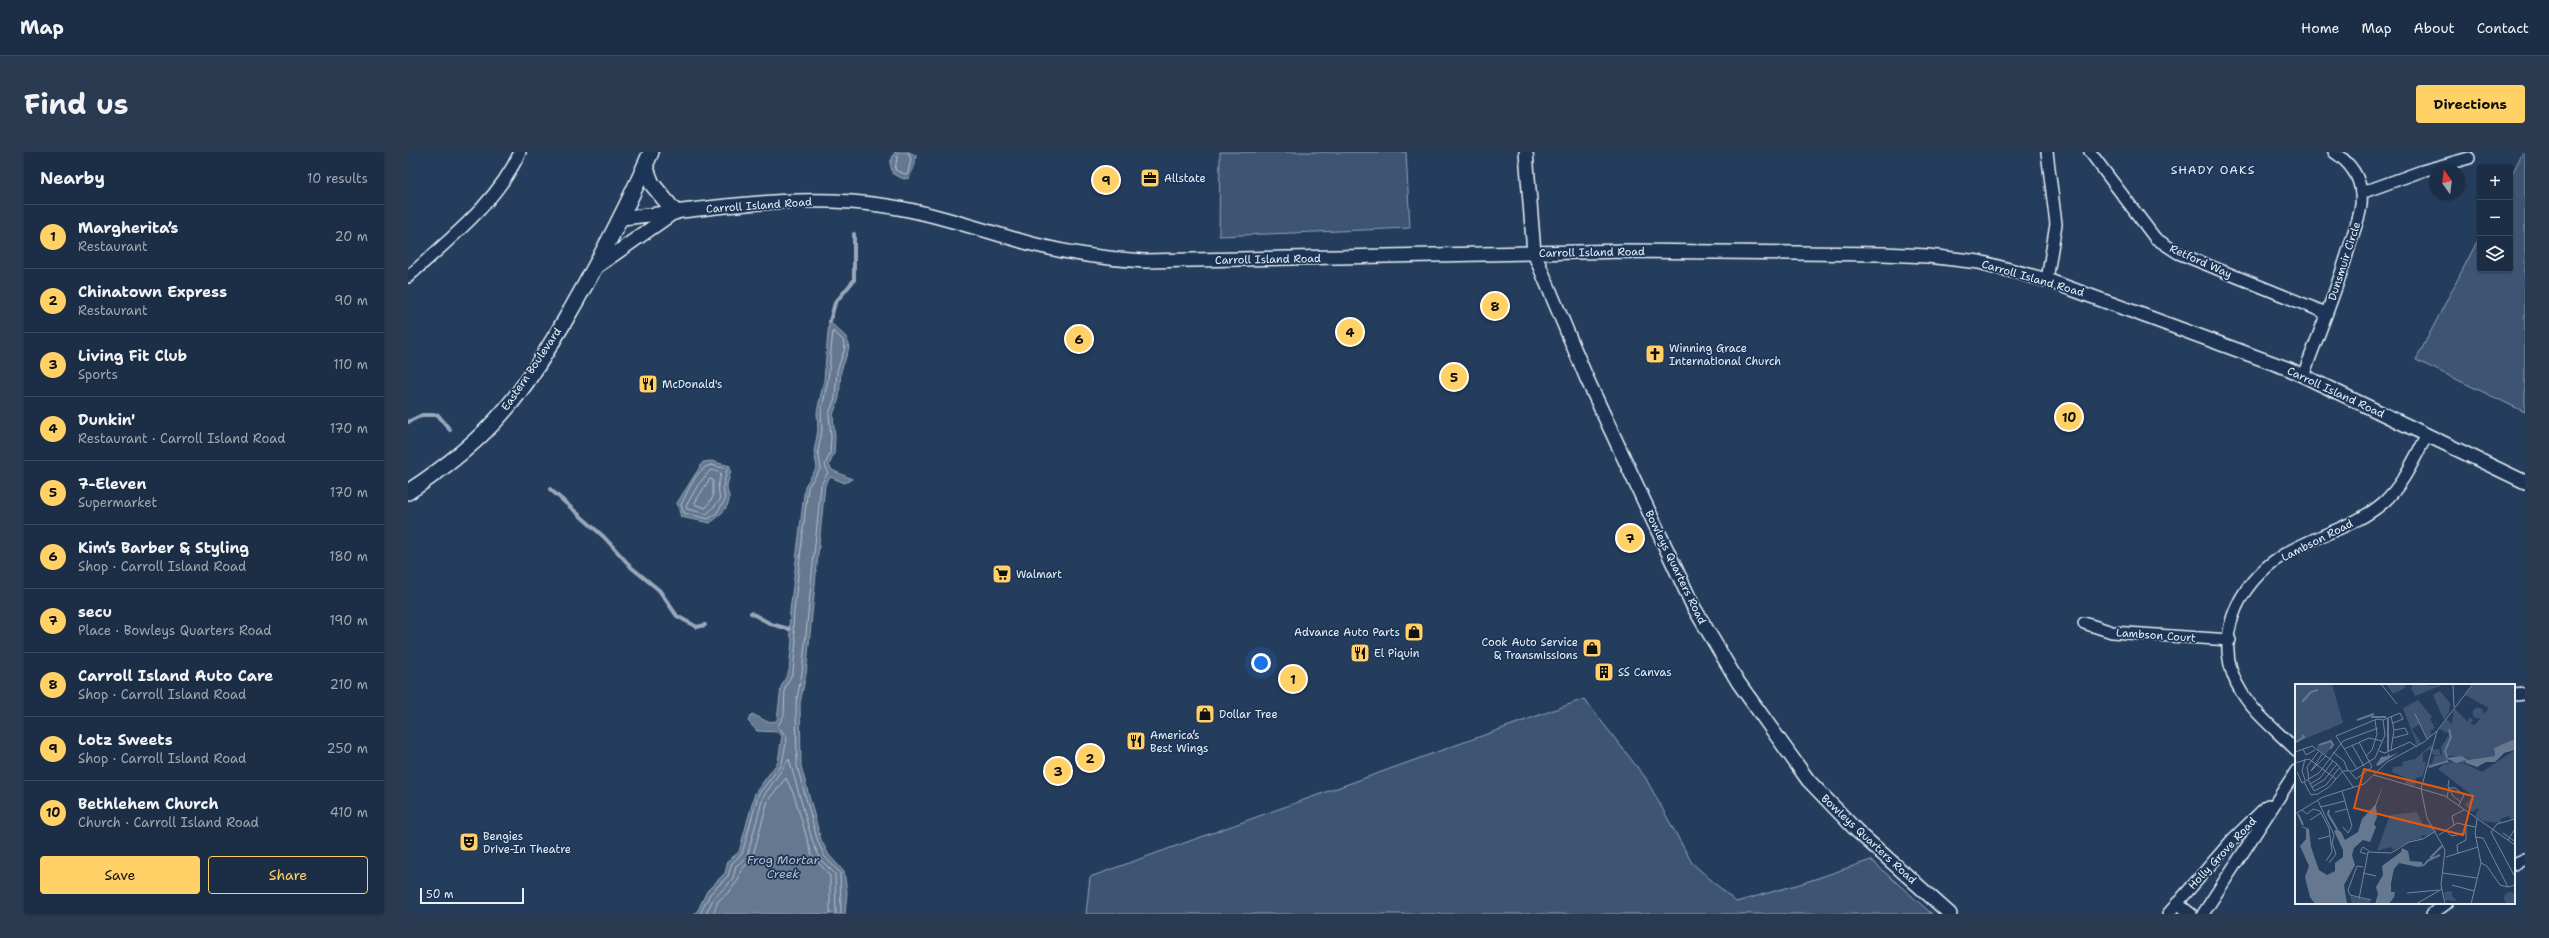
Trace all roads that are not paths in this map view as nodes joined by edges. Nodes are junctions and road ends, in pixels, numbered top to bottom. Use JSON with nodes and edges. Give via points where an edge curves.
{"nodes":[{"id":1,"x":520,"y":152,"type":"edge"},
{"id":2,"x":651,"y":152,"type":"edge"},
{"id":3,"x":1526,"y":152,"type":"edge"},
{"id":4,"x":2047,"y":152,"type":"edge"},
{"id":5,"x":2090,"y":152,"type":"edge"},
{"id":6,"x":2334,"y":152,"type":"edge"},
{"id":7,"x":2469,"y":158,"type":"dead end"},
{"id":8,"x":645,"y":166,"type":"junction"},
{"id":9,"x":2361,"y":194,"type":"junction"},
{"id":10,"x":675,"y":212,"type":"junction"},
{"id":11,"x":622,"y":218,"type":"junction"},
{"id":12,"x":1534,"y":253,"type":"junction"},
{"id":13,"x":596,"y":267,"type":"junction"},
{"id":14,"x":408,"y":277,"type":"edge"},
{"id":15,"x":2047,"y":280,"type":"junction"},
{"id":16,"x":2326,"y":313,"type":"junction"},
{"id":17,"x":2303,"y":376,"type":"junction"},
{"id":18,"x":2427,"y":435,"type":"junction"},
{"id":19,"x":2525,"y":482,"type":"edge"},
{"id":20,"x":408,"y":492,"type":"edge"},
{"id":21,"x":2084,"y":623,"type":"dead end"},
{"id":22,"x":2230,"y":640,"type":"junction"},
{"id":23,"x":2295,"y":749,"type":"edge"},
{"id":24,"x":2295,"y":772,"type":"edge"},
{"id":25,"x":2278,"y":795,"type":"junction"},
{"id":26,"x":2525,"y":859,"type":"edge"},
{"id":27,"x":2515,"y":864,"type":"edge"},
{"id":28,"x":2177,"y":903,"type":"junction"},
{"id":29,"x":2446,"y":904,"type":"edge"},
{"id":30,"x":1950,"y":914,"type":"edge"},
{"id":31,"x":2168,"y":914,"type":"edge"},
{"id":32,"x":2191,"y":914,"type":"edge"},
{"id":33,"x":2203,"y":914,"type":"edge"},
{"id":34,"x":2432,"y":914,"type":"edge"}],
"edges":[{"from":1,"to":14,"type":"street","via":[[501,183],[480,209]]},
{"from":2,"to":8,"type":"main road","name":"Eastern Boulevard"},
{"from":3,"to":12,"type":"street","name":"Bowleys Quarters Road"},
{"from":4,"to":15,"type":"street","via":[[2056,224]]},
{"from":5,"to":16,"type":"street","name":"Retford Way","via":[[2145,226],[2165,245],[2178,253]]},
{"from":6,"to":9,"type":"street","name":"Dunsmuir Circle","via":[[2353,169]]},
{"from":7,"to":9,"type":"street","via":[[2422,171]]},
{"from":8,"to":10,"type":"main road","via":[[652,184]]},
{"from":8,"to":11,"type":"main road","name":"Eastern Boulevard"},
{"from":9,"to":16,"type":"street","name":"Dunsmuir Circle","via":[[2361,207],[2352,241]]},
{"from":10,"to":11,"type":"street","name":"Carroll Island Road"},
{"from":10,"to":12,"type":"street","name":"Carroll Island Road","via":[[770,202],[857,203],[931,214],[1052,248],[1144,261]]},
{"from":10,"to":13,"type":"street"},
{"from":11,"to":13,"type":"main road","name":"Eastern Boulevard"},
{"from":12,"to":15,"type":"street","name":"Carroll Island Road","via":[[1695,251],[1928,256],[1979,262]]},
{"from":12,"to":30,"type":"street","name":"Bowleys Quarters Road","via":[[1586,379],[1693,606],[1734,676],[1794,762],[1827,801]]},
{"from":13,"to":20,"type":"main road","name":"Eastern Boulevard","via":[[543,355],[504,410],[453,459]]},
{"from":15,"to":17,"type":"street","name":"Carroll Island Road"},
{"from":16,"to":17,"type":"street","name":"Dunsmuir Circle"},
{"from":17,"to":18,"type":"street","name":"Carroll Island Road"},
{"from":18,"to":19,"type":"street","name":"Carroll Island Road"},
{"from":18,"to":22,"type":"street","name":"Lambson Road","via":[[2396,488],[2384,502],[2358,519],[2283,555],[2255,577],[2233,611]]},
{"from":21,"to":22,"type":"street","name":"Lambson Court","via":[[2112,632]]},
{"from":22,"to":23,"type":"street","name":"Lambson Road","via":[[2228,646],[2232,670],[2242,693]]},
{"from":24,"to":25,"type":"street","name":"Holly Grove Road"},
{"from":25,"to":28,"type":"street","name":"Holly Grove Road","via":[[2232,840]]},
{"from":25,"to":33,"type":"street","name":"Holly Grove Road","via":[[2251,842]]},
{"from":26,"to":27,"type":"street"},
{"from":28,"to":31,"type":"street","name":"Holly Grove Road"},
{"from":28,"to":32,"type":"street"},
{"from":29,"to":34,"type":"street"}]}
